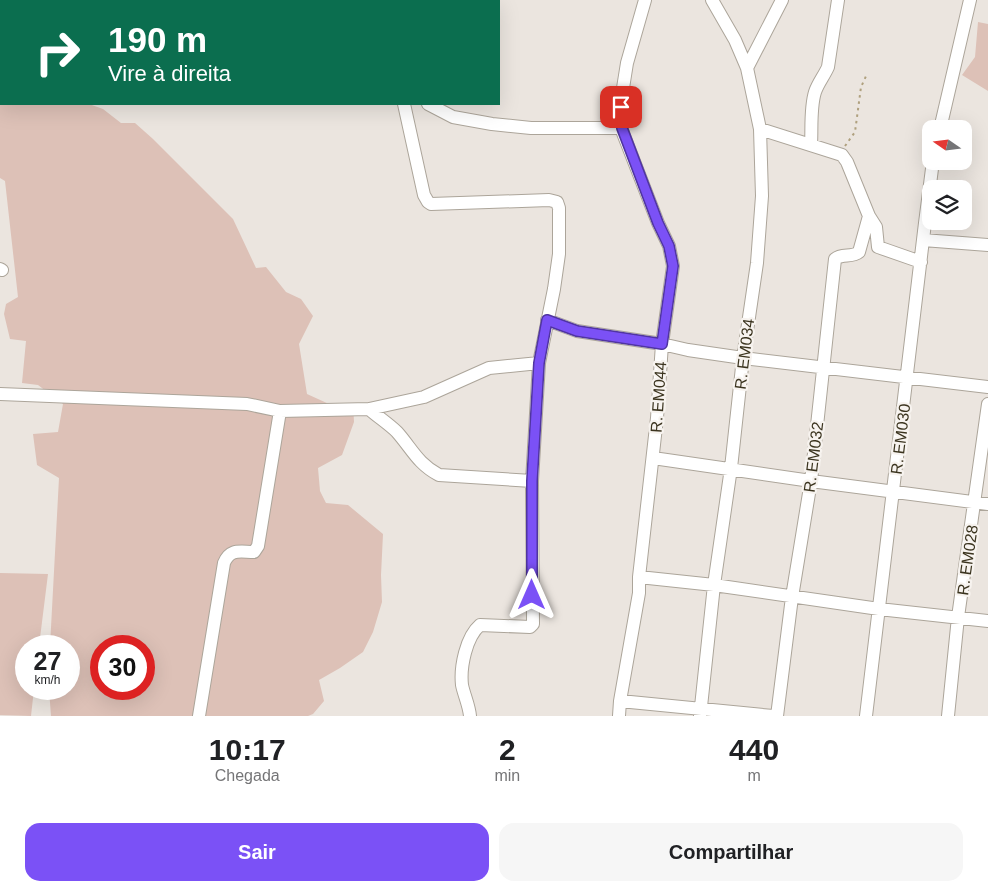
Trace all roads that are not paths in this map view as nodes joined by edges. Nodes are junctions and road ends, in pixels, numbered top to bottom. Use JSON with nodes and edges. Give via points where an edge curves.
{"nodes":[{"id":1,"x":645,"y":0,"type":"edge"},
{"id":2,"x":712,"y":0,"type":"edge"},
{"id":3,"x":782,"y":0,"type":"edge"},
{"id":4,"x":838,"y":0,"type":"edge"},
{"id":5,"x":970,"y":0,"type":"edge"},
{"id":6,"x":747,"y":68,"type":"junction"},
{"id":7,"x":404,"y":105,"type":"edge"},
{"id":8,"x":430,"y":105,"type":"edge"},
{"id":9,"x":942,"y":120,"type":"edge"},
{"id":10,"x":622,"y":128,"type":"junction"},
{"id":11,"x":760,"y":129,"type":"junction"},
{"id":12,"x":811,"y":145,"type":"junction"},
{"id":13,"x":932,"y":170,"type":"edge"},
{"id":14,"x":869,"y":216,"type":"junction"},
{"id":15,"x":923,"y":240,"type":"junction"},
{"id":16,"x":988,"y":245,"type":"edge"},
{"id":17,"x":920,"y":262,"type":"junction"},
{"id":18,"x":547,"y":320,"type":"junction"},
{"id":19,"x":662,"y":344,"type":"junction"},
{"id":20,"x":743,"y":358,"type":"junction"},
{"id":21,"x":539,"y":363,"type":"junction"},
{"id":22,"x":824,"y":368,"type":"junction"},
{"id":23,"x":907,"y":378,"type":"junction"},
{"id":24,"x":988,"y":387,"type":"edge"},
{"id":25,"x":0,"y":394,"type":"edge"},
{"id":26,"x":988,"y":404,"type":"edge"},
{"id":27,"x":369,"y":409,"type":"junction"},
{"id":28,"x":280,"y":411,"type":"junction"},
{"id":29,"x":653,"y":458,"type":"junction"},
{"id":30,"x":731,"y":468,"type":"junction"},
{"id":31,"x":532,"y":481,"type":"junction"},
{"id":32,"x":811,"y":481,"type":"junction"},
{"id":33,"x":894,"y":492,"type":"junction"},
{"id":34,"x":975,"y":502,"type":"junction"},
{"id":35,"x":988,"y":504,"type":"edge"},
{"id":36,"x":639,"y":577,"type":"junction"},
{"id":37,"x":714,"y":585,"type":"junction"},
{"id":38,"x":792,"y":597,"type":"junction"},
{"id":39,"x":879,"y":609,"type":"junction"},
{"id":40,"x":958,"y":617,"type":"junction"},
{"id":41,"x":988,"y":621,"type":"edge"},
{"id":42,"x":620,"y":701,"type":"junction"},
{"id":43,"x":700,"y":712,"type":"edge"},
{"id":44,"x":199,"y":716,"type":"edge"},
{"id":45,"x":470,"y":716,"type":"edge"},
{"id":46,"x":619,"y":716,"type":"edge"},
{"id":47,"x":773,"y":716,"type":"edge"},
{"id":48,"x":777,"y":716,"type":"edge"},
{"id":49,"x":866,"y":716,"type":"edge"},
{"id":50,"x":948,"y":716,"type":"edge"}],
"edges":[{"from":1,"to":10,"type":"street","name":"R. EM044","via":[[623,88]]},
{"from":2,"to":6,"type":"street","name":"R. EM034"},
{"from":3,"to":6,"type":"street"},
{"from":4,"to":12,"type":"street","via":[[828,67],[815,92]]},
{"from":5,"to":9,"type":"street"},
{"from":6,"to":11,"type":"street","name":"R. EM034"},
{"from":7,"to":18,"type":"street","via":[[424,195],[431,204],[557,202],[559,254]]},
{"from":8,"to":10,"type":"street","via":[[453,117],[492,124],[531,128]]},
{"from":10,"to":19,"type":"street","name":"R. EM044","via":[[669,246],[673,266]]},
{"from":11,"to":12,"type":"street"},
{"from":11,"to":20,"type":"street","name":"R. EM034","via":[[760,228]]},
{"from":12,"to":14,"type":"street","via":[[840,154],[848,162]]},
{"from":13,"to":15,"type":"street","name":"R. EM030"},
{"from":14,"to":17,"type":"street","via":[[876,227],[878,247]]},
{"from":14,"to":22,"type":"street","name":"R. EM032","via":[[858,252],[835,260]]},
{"from":15,"to":16,"type":"street"},
{"from":15,"to":17,"type":"street","name":"R. EM030"},
{"from":17,"to":23,"type":"street","name":"R. EM030"},
{"from":18,"to":19,"type":"street","via":[[577,331]]},
{"from":18,"to":21,"type":"street"},
{"from":19,"to":20,"type":"street"},
{"from":19,"to":29,"type":"street","name":"R. EM044"},
{"from":20,"to":22,"type":"street"},
{"from":20,"to":30,"type":"street","name":"R. EM034"},
{"from":21,"to":27,"type":"street","via":[[490,368],[424,397]]},
{"from":21,"to":31,"type":"street"},
{"from":22,"to":23,"type":"street"},
{"from":22,"to":32,"type":"street","name":"R. EM032"},
{"from":23,"to":24,"type":"street"},
{"from":23,"to":33,"type":"street","name":"R. EM030"},
{"from":25,"to":28,"type":"street","via":[[247,404]]},
{"from":26,"to":34,"type":"street","name":"R. EM028"},
{"from":27,"to":28,"type":"street"},
{"from":27,"to":31,"type":"street","via":[[396,431],[428,470],[439,475]]},
{"from":28,"to":44,"type":"street","via":[[258,546],[254,552],[234,552],[224,563]]},
{"from":29,"to":30,"type":"street"},
{"from":29,"to":36,"type":"street","name":"R. EM044"},
{"from":30,"to":32,"type":"street"},
{"from":30,"to":37,"type":"street","name":"R. EM034"},
{"from":31,"to":45,"type":"street","via":[[534,624],[530,627],[480,626],[473,631],[466,648],[462,678]]},
{"from":32,"to":33,"type":"street"},
{"from":32,"to":38,"type":"street","name":"R. EM032"},
{"from":33,"to":34,"type":"street"},
{"from":33,"to":39,"type":"street","name":"R. EM030"},
{"from":34,"to":35,"type":"street"},
{"from":34,"to":40,"type":"street","name":"R. EM028"},
{"from":36,"to":37,"type":"street"},
{"from":36,"to":42,"type":"street","name":"R. EM044"},
{"from":37,"to":38,"type":"street"},
{"from":37,"to":43,"type":"street","name":"R. EM034"},
{"from":38,"to":39,"type":"street"},
{"from":38,"to":48,"type":"street","name":"R. EM032"},
{"from":39,"to":40,"type":"street"},
{"from":39,"to":49,"type":"street","name":"R. EM030"},
{"from":40,"to":41,"type":"street"},
{"from":40,"to":50,"type":"street","name":"R. EM028"},
{"from":42,"to":43,"type":"street"},
{"from":42,"to":46,"type":"street","name":"R. EM044"},
{"from":43,"to":47,"type":"street"}]}
